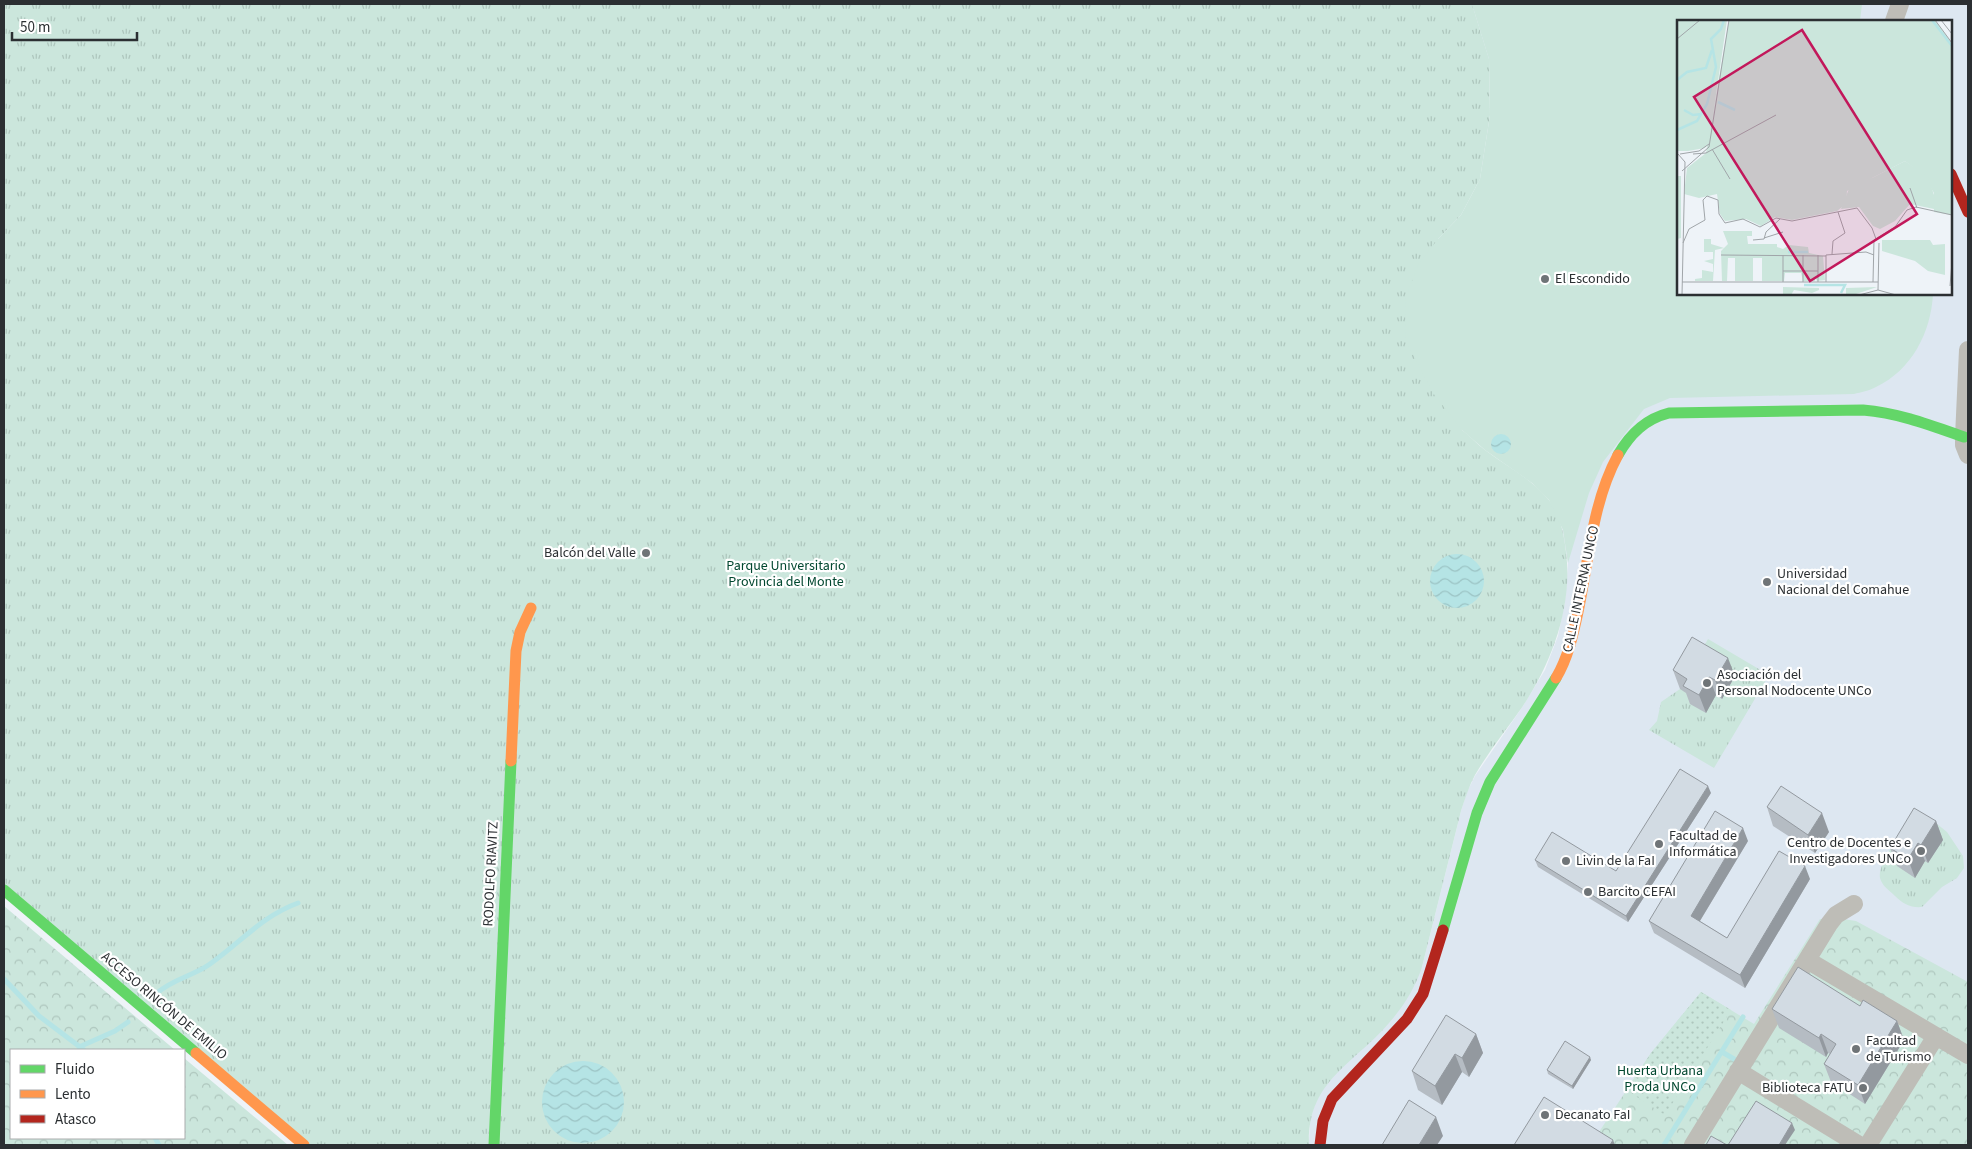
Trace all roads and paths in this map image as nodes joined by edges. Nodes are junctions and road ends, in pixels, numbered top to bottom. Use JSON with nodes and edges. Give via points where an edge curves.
{"nodes":[{"id":1,"x":1900,"y":4,"type":"edge"},
{"id":2,"x":1894,"y":20,"type":"edge"},
{"id":3,"x":1952,"y":176,"type":"edge"},
{"id":4,"x":1968,"y":212,"type":"edge"},
{"id":5,"x":1968,"y":350,"type":"edge"},
{"id":6,"x":1964,"y":437,"type":"junction"},
{"id":7,"x":1968,"y":455,"type":"edge"},
{"id":8,"x":531,"y":608,"type":"dead end"},
{"id":9,"x":4,"y":890,"type":"edge"},
{"id":10,"x":1854,"y":904,"type":"dead end"},
{"id":11,"x":1807,"y":960,"type":"junction"},
{"id":12,"x":1936,"y":1036,"type":"junction"},
{"id":13,"x":1968,"y":1055,"type":"edge"},
{"id":14,"x":1738,"y":1071,"type":"junction"},
{"id":15,"x":304,"y":1145,"type":"edge"},
{"id":16,"x":494,"y":1145,"type":"edge"},
{"id":17,"x":1320,"y":1145,"type":"edge"},
{"id":18,"x":1693,"y":1145,"type":"edge"},
{"id":19,"x":1859,"y":1145,"type":"edge"},
{"id":20,"x":1868,"y":1145,"type":"edge"}],
"edges":[{"from":1,"to":2,"type":"street"},
{"from":3,"to":4,"type":"street"},
{"from":5,"to":6,"type":"street"},
{"from":6,"to":7,"type":"street"},
{"from":6,"to":17,"type":"street","name":"CALLE INTERNA UNCO","via":[[1898,414],[1863,410],[1669,413],[1656,416],[1634,431],[1612,468],[1603,496],[1591,541],[1578,617],[1564,662],[1483,797],[1423,994],[1407,1019],[1332,1099],[1326,1109]]},
{"from":8,"to":16,"type":"street","name":"RODOLFO RIAVITZ","via":[[516,651]]},
{"from":9,"to":15,"type":"street","name":"ACCESO RINCÓN DE EMILIO"},
{"from":10,"to":11,"type":"street","via":[[1832,919]]},
{"from":11,"to":12,"type":"street"},
{"from":11,"to":14,"type":"street"},
{"from":12,"to":13,"type":"street"},
{"from":12,"to":20,"type":"street"},
{"from":14,"to":18,"type":"street"},
{"from":14,"to":19,"type":"street"}]}
